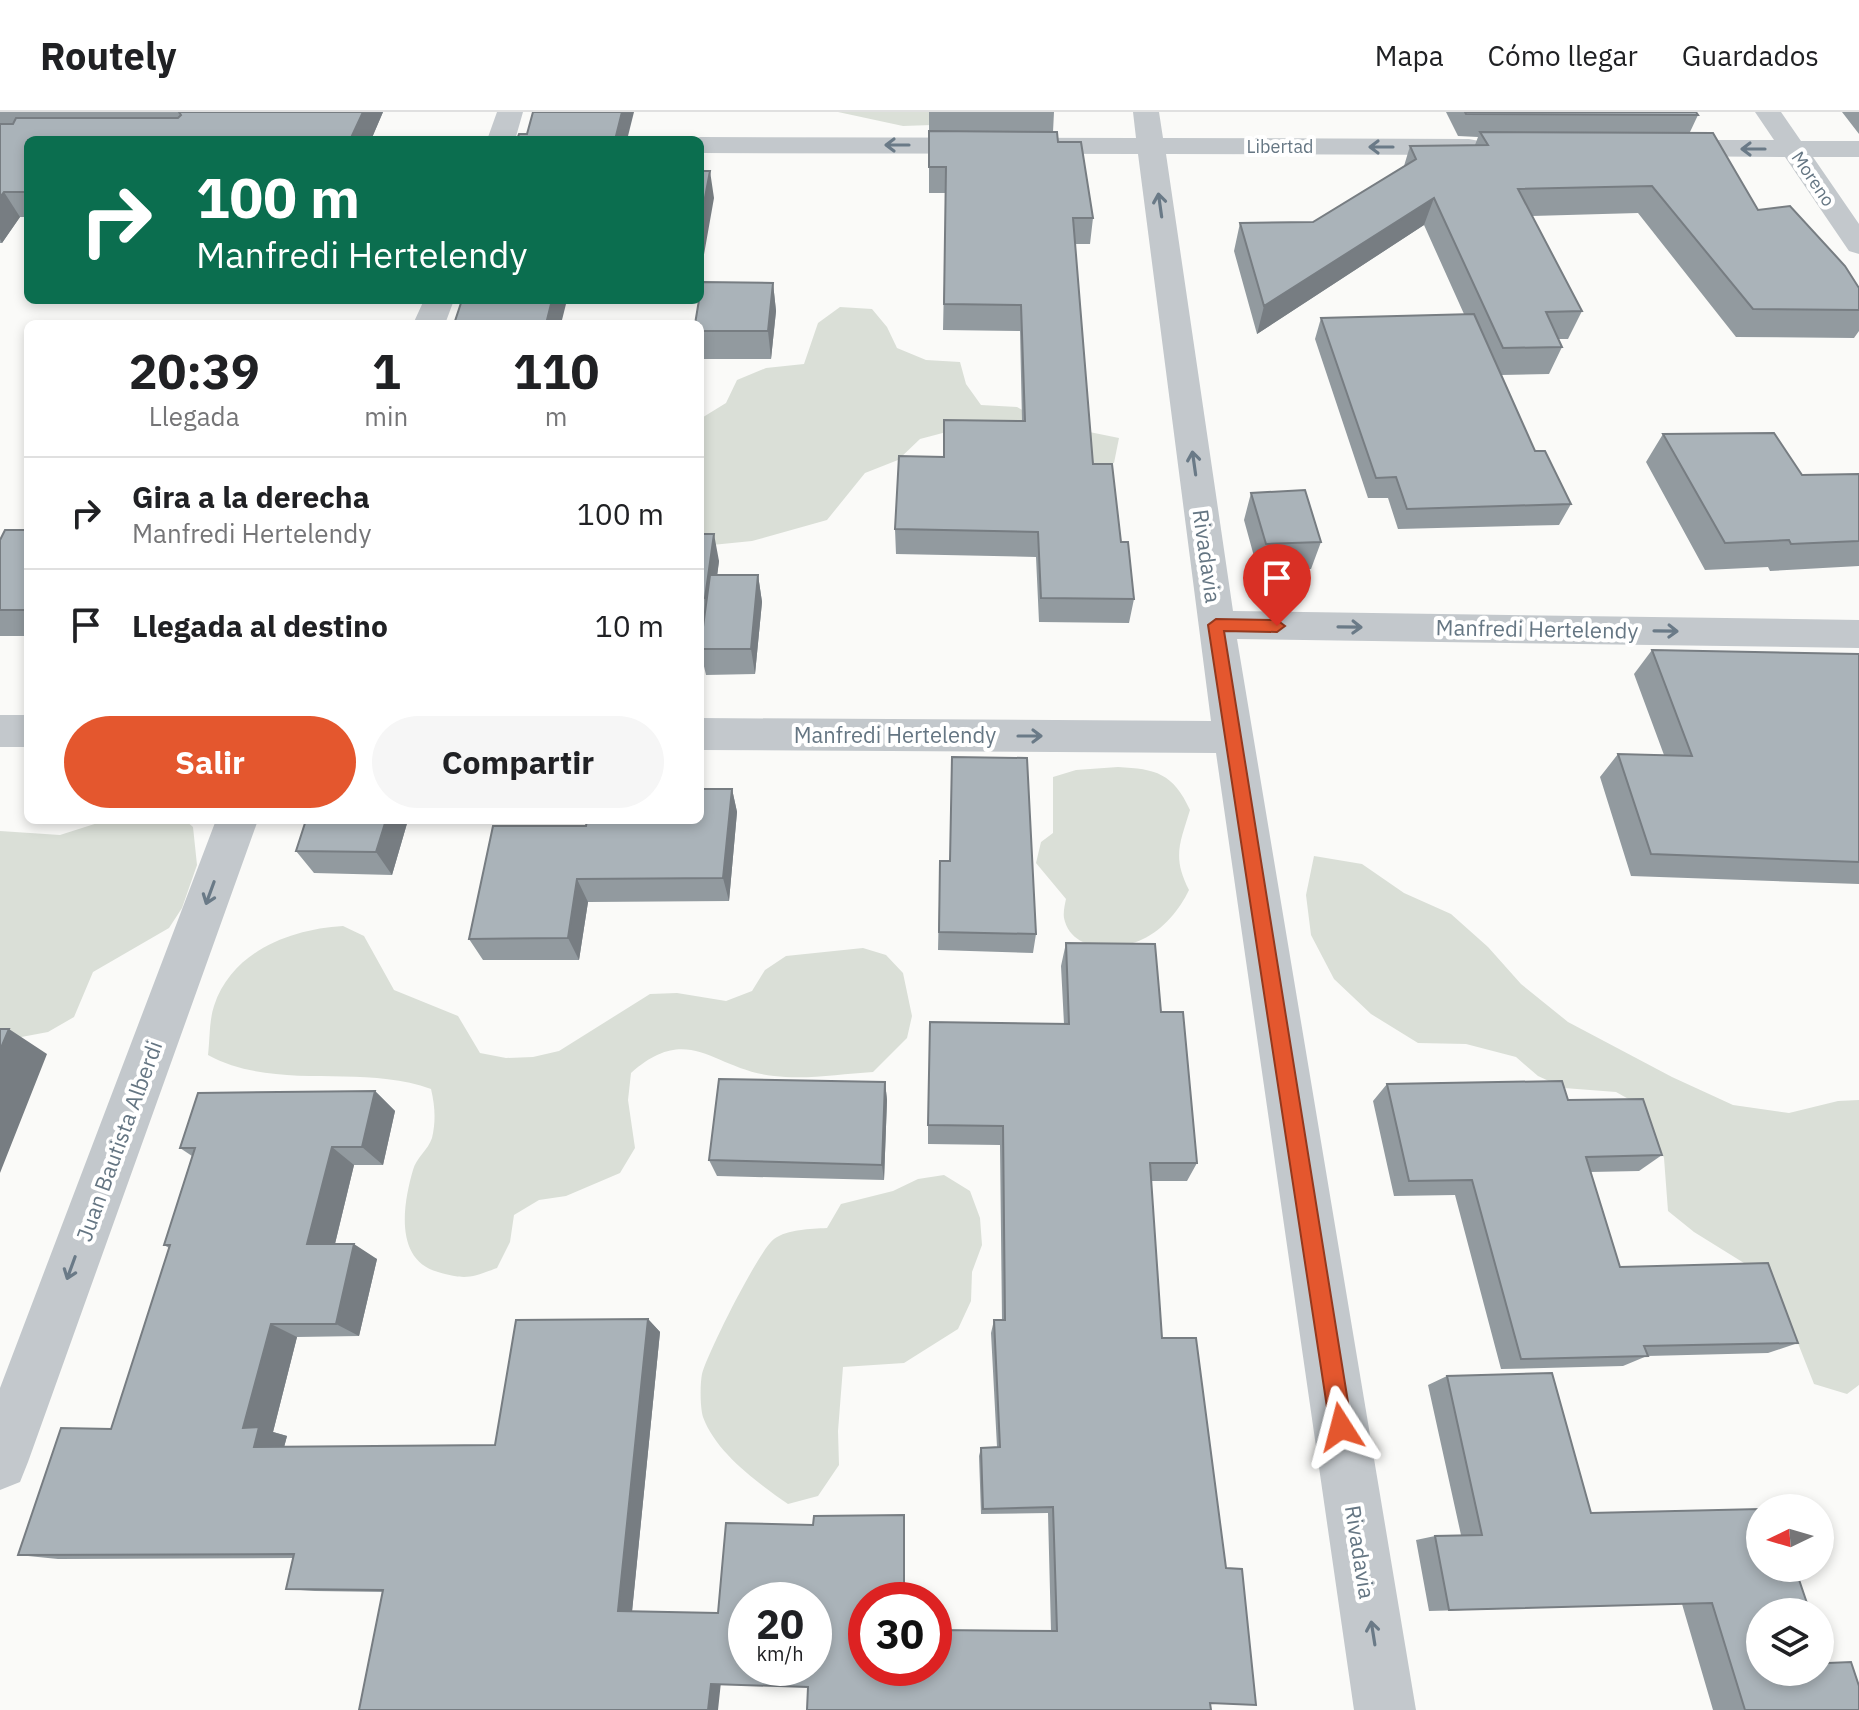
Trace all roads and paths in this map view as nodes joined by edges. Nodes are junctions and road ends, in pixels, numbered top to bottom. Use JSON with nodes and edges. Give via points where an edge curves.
{"nodes":[{"id":1,"x":510,"y":112,"type":"edge"},
{"id":2,"x":1768,"y":112,"type":"edge"},
{"id":3,"x":1149,"y":129,"type":"edge"},
{"id":4,"x":502,"y":136,"type":"edge"},
{"id":5,"x":704,"y":145,"type":"edge"},
{"id":6,"x":1496,"y":147,"type":"edge"},
{"id":7,"x":1637,"y":148,"type":"edge"},
{"id":8,"x":1793,"y":149,"type":"junction"},
{"id":9,"x":1859,"y":149,"type":"edge"},
{"id":10,"x":1859,"y":245,"type":"edge"},
{"id":11,"x":1216,"y":625,"type":"junction"},
{"id":12,"x":1859,"y":634,"type":"edge"},
{"id":13,"x":0,"y":731,"type":"edge"},
{"id":14,"x":24,"y":731,"type":"edge"},
{"id":15,"x":704,"y":734,"type":"edge"},
{"id":16,"x":1233,"y":737,"type":"junction"},
{"id":17,"x":236,"y":824,"type":"edge"},
{"id":18,"x":0,"y":1462,"type":"edge"},
{"id":19,"x":1385,"y":1710,"type":"edge"}],
"edges":[{"from":1,"to":4,"type":"street"},
{"from":2,"to":8,"type":"street","name":"Moreno"},
{"from":3,"to":5,"type":"street","name":"Libertad","one_way":true},
{"from":6,"to":3,"type":"street","name":"Libertad","one_way":true},
{"from":11,"to":3,"type":"street","name":"Rivadavia","one_way":true},
{"from":8,"to":7,"type":"street","one_way":true},
{"from":8,"to":9,"type":"street"},
{"from":8,"to":10,"type":"street","name":"Moreno"},
{"from":11,"to":12,"type":"street","name":"Manfredi Hertelendy","one_way":true},
{"from":11,"to":16,"type":"street","name":"Rivadavia"},
{"from":13,"to":14,"type":"street"},
{"from":15,"to":16,"type":"street","name":"Manfredi Hertelendy","one_way":true},
{"from":19,"to":16,"type":"street","name":"Rivadavia","one_way":true},
{"from":17,"to":18,"type":"street","name":"Juan Bautista Alberdi","one_way":true}]}
